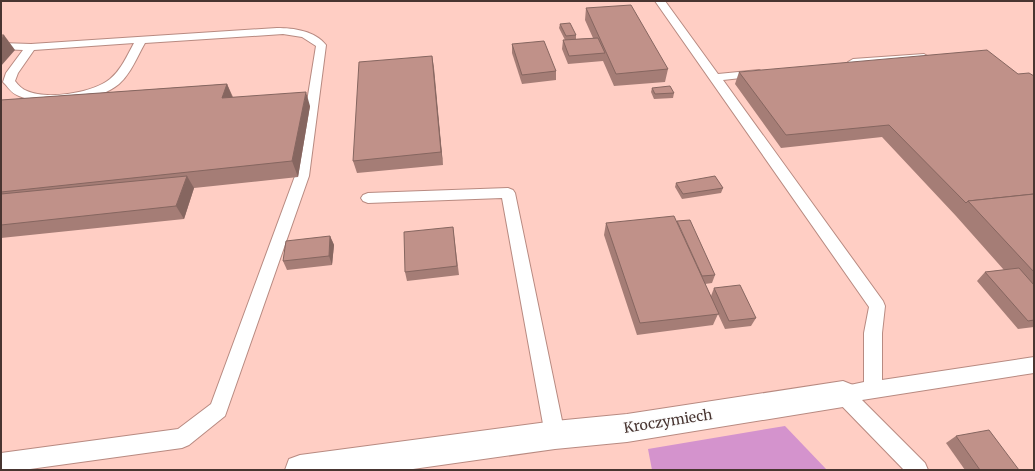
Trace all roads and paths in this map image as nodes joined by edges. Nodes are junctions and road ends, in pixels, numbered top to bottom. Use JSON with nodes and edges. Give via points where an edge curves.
{"nodes":[{"id":1,"x":660,"y":1,"type":"edge"},
{"id":2,"x":141,"y":40,"type":"junction"},
{"id":3,"x":1,"y":46,"type":"edge"},
{"id":4,"x":31,"y":47,"type":"junction"},
{"id":5,"x":936,"y":56,"type":"edge"},
{"id":6,"x":838,"y":64,"type":"edge"},
{"id":7,"x":769,"y":72,"type":"edge"},
{"id":8,"x":714,"y":78,"type":"junction"},
{"id":9,"x":368,"y":198,"type":"dead end"},
{"id":10,"x":1034,"y":364,"type":"edge"},
{"id":11,"x":873,"y":389,"type":"junction"},
{"id":12,"x":843,"y":394,"type":"junction"},
{"id":13,"x":556,"y":435,"type":"junction"},
{"id":14,"x":1,"y":463,"type":"edge"},
{"id":15,"x":300,"y":470,"type":"edge"},
{"id":16,"x":918,"y":470,"type":"edge"}],
"edges":[{"from":1,"to":8,"type":"lane"},
{"from":2,"to":4,"type":"lane"},
{"from":2,"to":4,"type":"lane","via":[[111,85],[97,91],[66,97],[33,97],[9,82],[12,73]]},
{"from":2,"to":14,"type":"lane","via":[[276,31],[304,34],[321,45],[302,176],[218,410],[182,438]]},
{"from":3,"to":4,"type":"lane"},
{"from":5,"to":6,"type":"lane"},
{"from":7,"to":8,"type":"lane"},
{"from":8,"to":11,"type":"lane","via":[[877,306],[873,333]]},
{"from":9,"to":13,"type":"lane","via":[[508,193]]},
{"from":10,"to":11,"type":"lane","name":"Kroczymiech"},
{"from":11,"to":12,"type":"lane","name":"Kroczymiech"},
{"from":12,"to":13,"type":"street","name":"Kroczymiech","via":[[628,428]]},
{"from":12,"to":16,"type":"lane"},
{"from":13,"to":15,"type":"street","name":"Kroczymiech"}]}
